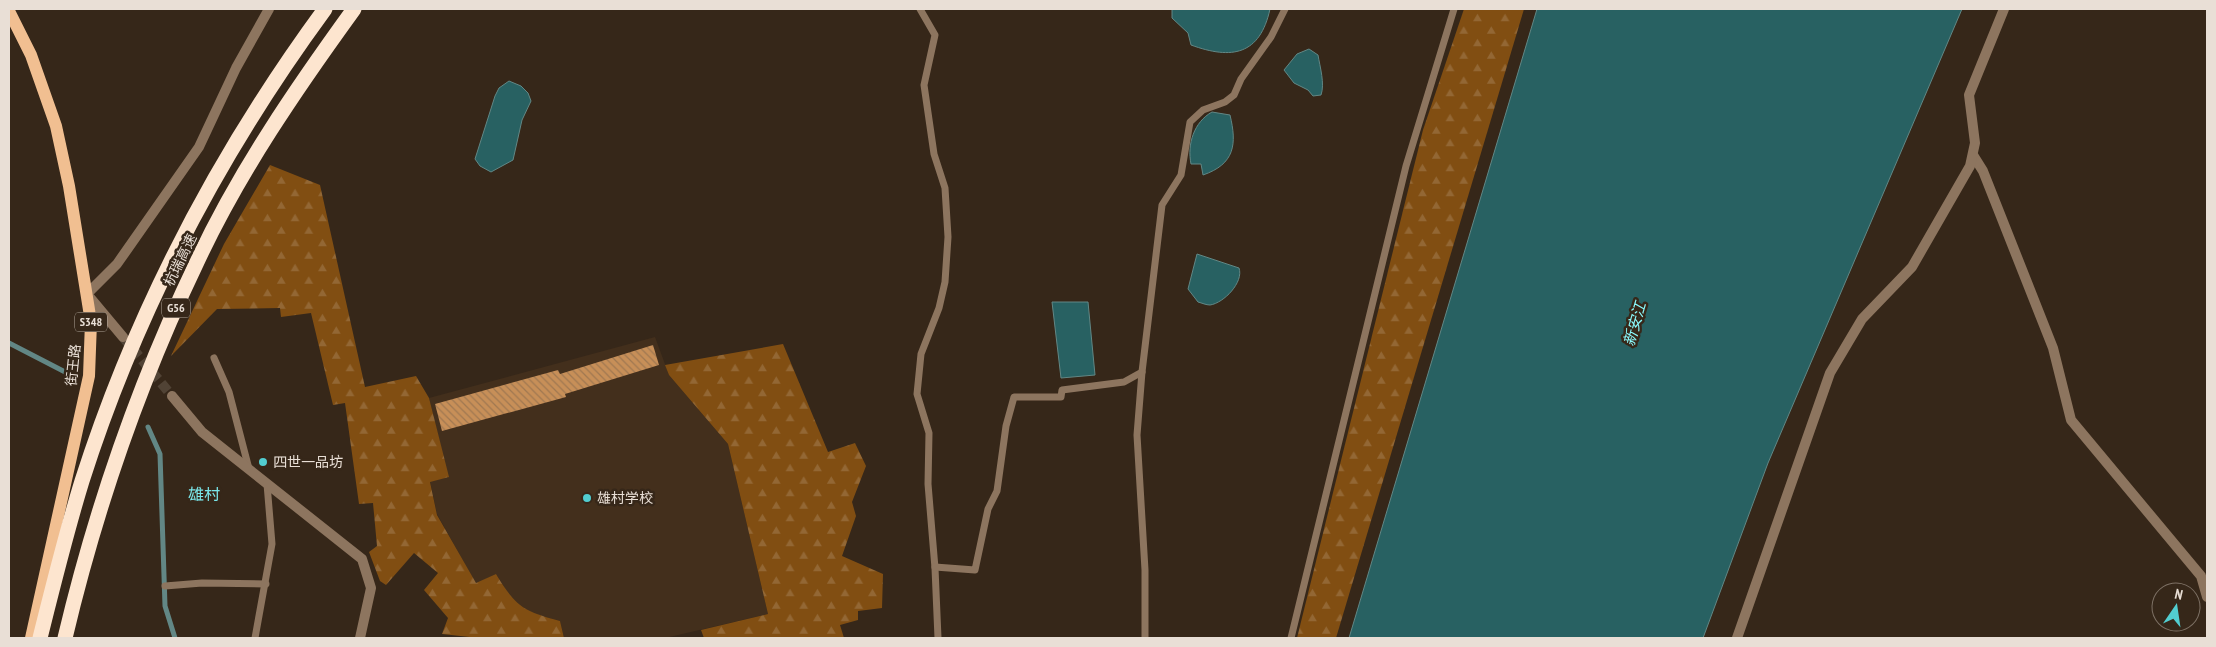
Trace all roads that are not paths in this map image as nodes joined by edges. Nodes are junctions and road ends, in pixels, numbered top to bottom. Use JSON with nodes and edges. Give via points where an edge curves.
{"nodes":[{"id":1,"x":269,"y":9,"type":"edge"},
{"id":2,"x":325,"y":9,"type":"edge"},
{"id":3,"x":354,"y":9,"type":"edge"},
{"id":4,"x":920,"y":9,"type":"edge"},
{"id":5,"x":1285,"y":9,"type":"edge"},
{"id":6,"x":1454,"y":9,"type":"edge"},
{"id":7,"x":2004,"y":9,"type":"edge"},
{"id":8,"x":9,"y":11,"type":"edge"},
{"id":9,"x":1973,"y":155,"type":"junction"},
{"id":10,"x":87,"y":294,"type":"junction"},
{"id":11,"x":123,"y":337,"type":"tunnel mouth"},
{"id":12,"x":214,"y":358,"type":"dead end"},
{"id":13,"x":1142,"y":372,"type":"junction"},
{"id":14,"x":172,"y":396,"type":"tunnel mouth"},
{"id":15,"x":249,"y":469,"type":"junction"},
{"id":16,"x":267,"y":484,"type":"junction"},
{"id":17,"x":935,"y":567,"type":"junction"},
{"id":18,"x":266,"y":584,"type":"junction"},
{"id":19,"x":165,"y":586,"type":"dead end"},
{"id":20,"x":2207,"y":597,"type":"edge"},
{"id":21,"x":31,"y":638,"type":"edge"},
{"id":22,"x":40,"y":638,"type":"edge"},
{"id":23,"x":65,"y":638,"type":"edge"},
{"id":24,"x":255,"y":638,"type":"edge"},
{"id":25,"x":360,"y":638,"type":"edge"},
{"id":26,"x":938,"y":638,"type":"edge"},
{"id":27,"x":1145,"y":638,"type":"edge"},
{"id":28,"x":1291,"y":638,"type":"edge"},
{"id":29,"x":1737,"y":638,"type":"edge"}],
"edges":[{"from":1,"to":10,"type":"street","via":[[198,147],[117,264]]},
{"from":2,"to":22,"type":"highway","name":"杭瑞高速","number":"G56","via":[[237,140],[176,250],[92,452],[67,530]]},
{"from":3,"to":23,"type":"highway","name":"杭瑞高速","number":"G56","via":[[290,99],[197,261],[111,469],[90,536]]},
{"from":4,"to":17,"type":"lane","via":[[935,35],[924,85],[934,154],[945,188],[948,237],[940,308],[921,354],[917,384],[929,433],[928,484]]},
{"from":5,"to":13,"type":"lane","via":[[1234,95],[1220,105],[1203,110],[1187,127],[1181,174],[1162,205]]},
{"from":6,"to":28,"type":"lane","via":[[1406,166]]},
{"from":7,"to":9,"type":"street","via":[[1969,95],[1975,143]]},
{"from":8,"to":10,"type":"main road","name":"街王路","number":"S348","via":[[31,55],[56,126]]},
{"from":9,"to":20,"type":"street","via":[[1983,171],[2053,348],[2071,420],[2201,576]]},
{"from":9,"to":29,"type":"street","via":[[1970,166],[1912,267],[1862,318],[1830,373]]},
{"from":10,"to":11,"type":"street"},
{"from":10,"to":21,"type":"main road","name":"街王路","number":"S348","via":[[92,347],[89,376]]},
{"from":12,"to":15,"type":"lane","via":[[229,392]]},
{"from":13,"to":17,"type":"lane","via":[[1124,382],[1062,390],[1061,397],[1014,397],[1006,426],[997,491],[988,509],[975,570]]},
{"from":13,"to":27,"type":"lane","via":[[1137,435],[1145,570]]},
{"from":14,"to":15,"type":"street","via":[[202,432]]},
{"from":15,"to":16,"type":"street"},
{"from":16,"to":18,"type":"lane","via":[[272,544]]},
{"from":16,"to":25,"type":"street","via":[[362,559],[371,588]]},
{"from":17,"to":26,"type":"lane"},
{"from":18,"to":19,"type":"lane"},
{"from":18,"to":24,"type":"lane"}]}
